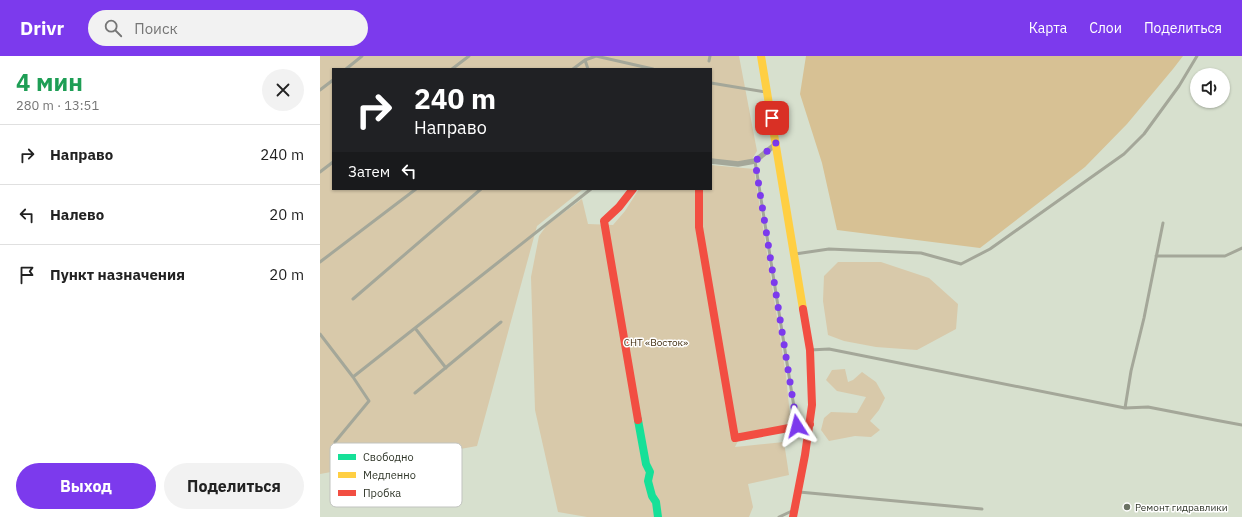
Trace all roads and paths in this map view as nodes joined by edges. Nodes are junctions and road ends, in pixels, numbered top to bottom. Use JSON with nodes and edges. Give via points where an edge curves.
{"nodes":[{"id":1,"x":362,"y":56,"type":"edge"},
{"id":2,"x":469,"y":56,"type":"edge"},
{"id":3,"x":596,"y":56,"type":"edge"},
{"id":4,"x":710,"y":56,"type":"edge"},
{"id":5,"x":761,"y":56,"type":"edge"},
{"id":6,"x":1197,"y":56,"type":"edge"},
{"id":7,"x":585,"y":60,"type":"junction"},
{"id":8,"x":709,"y":61,"type":"dead end"},
{"id":9,"x":347,"y":68,"type":"edge"},
{"id":10,"x":453,"y":68,"type":"edge"},
{"id":11,"x":574,"y":68,"type":"edge"},
{"id":12,"x":588,"y":68,"type":"edge"},
{"id":13,"x":649,"y":68,"type":"edge"},
{"id":14,"x":332,"y":81,"type":"edge"},
{"id":15,"x":712,"y":83,"type":"edge"},
{"id":16,"x":320,"y":90,"type":"edge"},
{"id":17,"x":768,"y":93,"type":"junction"},
{"id":18,"x":776,"y":144,"type":"junction"},
{"id":19,"x":712,"y":161,"type":"edge"},
{"id":20,"x":755,"y":161,"type":"junction"},
{"id":21,"x":332,"y":163,"type":"edge"},
{"id":22,"x":320,"y":172,"type":"edge"},
{"id":23,"x":415,"y":190,"type":"edge"},
{"id":24,"x":480,"y":190,"type":"edge"},
{"id":25,"x":590,"y":190,"type":"edge"},
{"id":26,"x":632,"y":190,"type":"edge"},
{"id":27,"x":699,"y":190,"type":"edge"},
{"id":28,"x":1163,"y":223,"type":"dead end"},
{"id":29,"x":1242,"y":248,"type":"edge"},
{"id":30,"x":795,"y":254,"type":"junction"},
{"id":31,"x":1156,"y":256,"type":"junction"},
{"id":32,"x":320,"y":262,"type":"edge"},
{"id":33,"x":353,"y":299,"type":"dead end"},
{"id":34,"x":501,"y":322,"type":"dead end"},
{"id":35,"x":415,"y":328,"type":"junction"},
{"id":36,"x":320,"y":334,"type":"edge"},
{"id":37,"x":810,"y":350,"type":"junction"},
{"id":38,"x":446,"y":368,"type":"junction"},
{"id":39,"x":352,"y":377,"type":"junction"},
{"id":40,"x":414,"y":393,"type":"dead end"},
{"id":41,"x":1125,"y":408,"type":"junction"},
{"id":42,"x":810,"y":424,"type":"junction"},
{"id":43,"x":1242,"y":425,"type":"edge"},
{"id":44,"x":797,"y":426,"type":"junction"},
{"id":45,"x":335,"y":442,"type":"dead end"},
{"id":46,"x":799,"y":492,"type":"junction"},
{"id":47,"x":982,"y":509,"type":"dead end"},
{"id":48,"x":794,"y":513,"type":"edge"},
{"id":49,"x":658,"y":517,"type":"edge"},
{"id":50,"x":779,"y":517,"type":"edge"}],
"edges":[{"from":1,"to":9,"type":"lane"},
{"from":2,"to":10,"type":"lane"},
{"from":3,"to":7,"type":"lane"},
{"from":3,"to":13,"type":"lane"},
{"from":4,"to":8,"type":"lane"},
{"from":5,"to":17,"type":"street"},
{"from":6,"to":30,"type":"lane","via":[[1144,134],[1124,154],[990,249],[961,264],[921,253],[829,249]]},
{"from":7,"to":11,"type":"lane"},
{"from":7,"to":12,"type":"lane"},
{"from":14,"to":16,"type":"lane"},
{"from":15,"to":17,"type":"lane"},
{"from":17,"to":18,"type":"street"},
{"from":18,"to":20,"type":"street"},
{"from":18,"to":30,"type":"street"},
{"from":19,"to":20,"type":"street","via":[[738,164]]},
{"from":20,"to":44,"type":"lane"},
{"from":21,"to":22,"type":"lane"},
{"from":23,"to":32,"type":"lane"},
{"from":24,"to":33,"type":"lane"},
{"from":25,"to":35,"type":"lane"},
{"from":26,"to":49,"type":"street","via":[[604,221],[638,423],[650,472],[648,481],[656,502]]},
{"from":27,"to":44,"type":"street","via":[[699,227],[734,438]]},
{"from":28,"to":31,"type":"lane"},
{"from":29,"to":31,"type":"lane","via":[[1225,256]]},
{"from":30,"to":37,"type":"street"},
{"from":31,"to":41,"type":"lane"},
{"from":34,"to":38,"type":"lane"},
{"from":35,"to":38,"type":"lane"},
{"from":35,"to":39,"type":"lane"},
{"from":36,"to":39,"type":"lane"},
{"from":37,"to":41,"type":"lane","via":[[829,349]]},
{"from":37,"to":42,"type":"street"},
{"from":38,"to":40,"type":"lane"},
{"from":39,"to":45,"type":"lane","via":[[369,401]]},
{"from":41,"to":43,"type":"lane","via":[[1148,407]]},
{"from":42,"to":44,"type":"street"},
{"from":42,"to":46,"type":"street"},
{"from":46,"to":47,"type":"lane"},
{"from":46,"to":48,"type":"street"},
{"from":48,"to":50,"type":"lane"}]}
